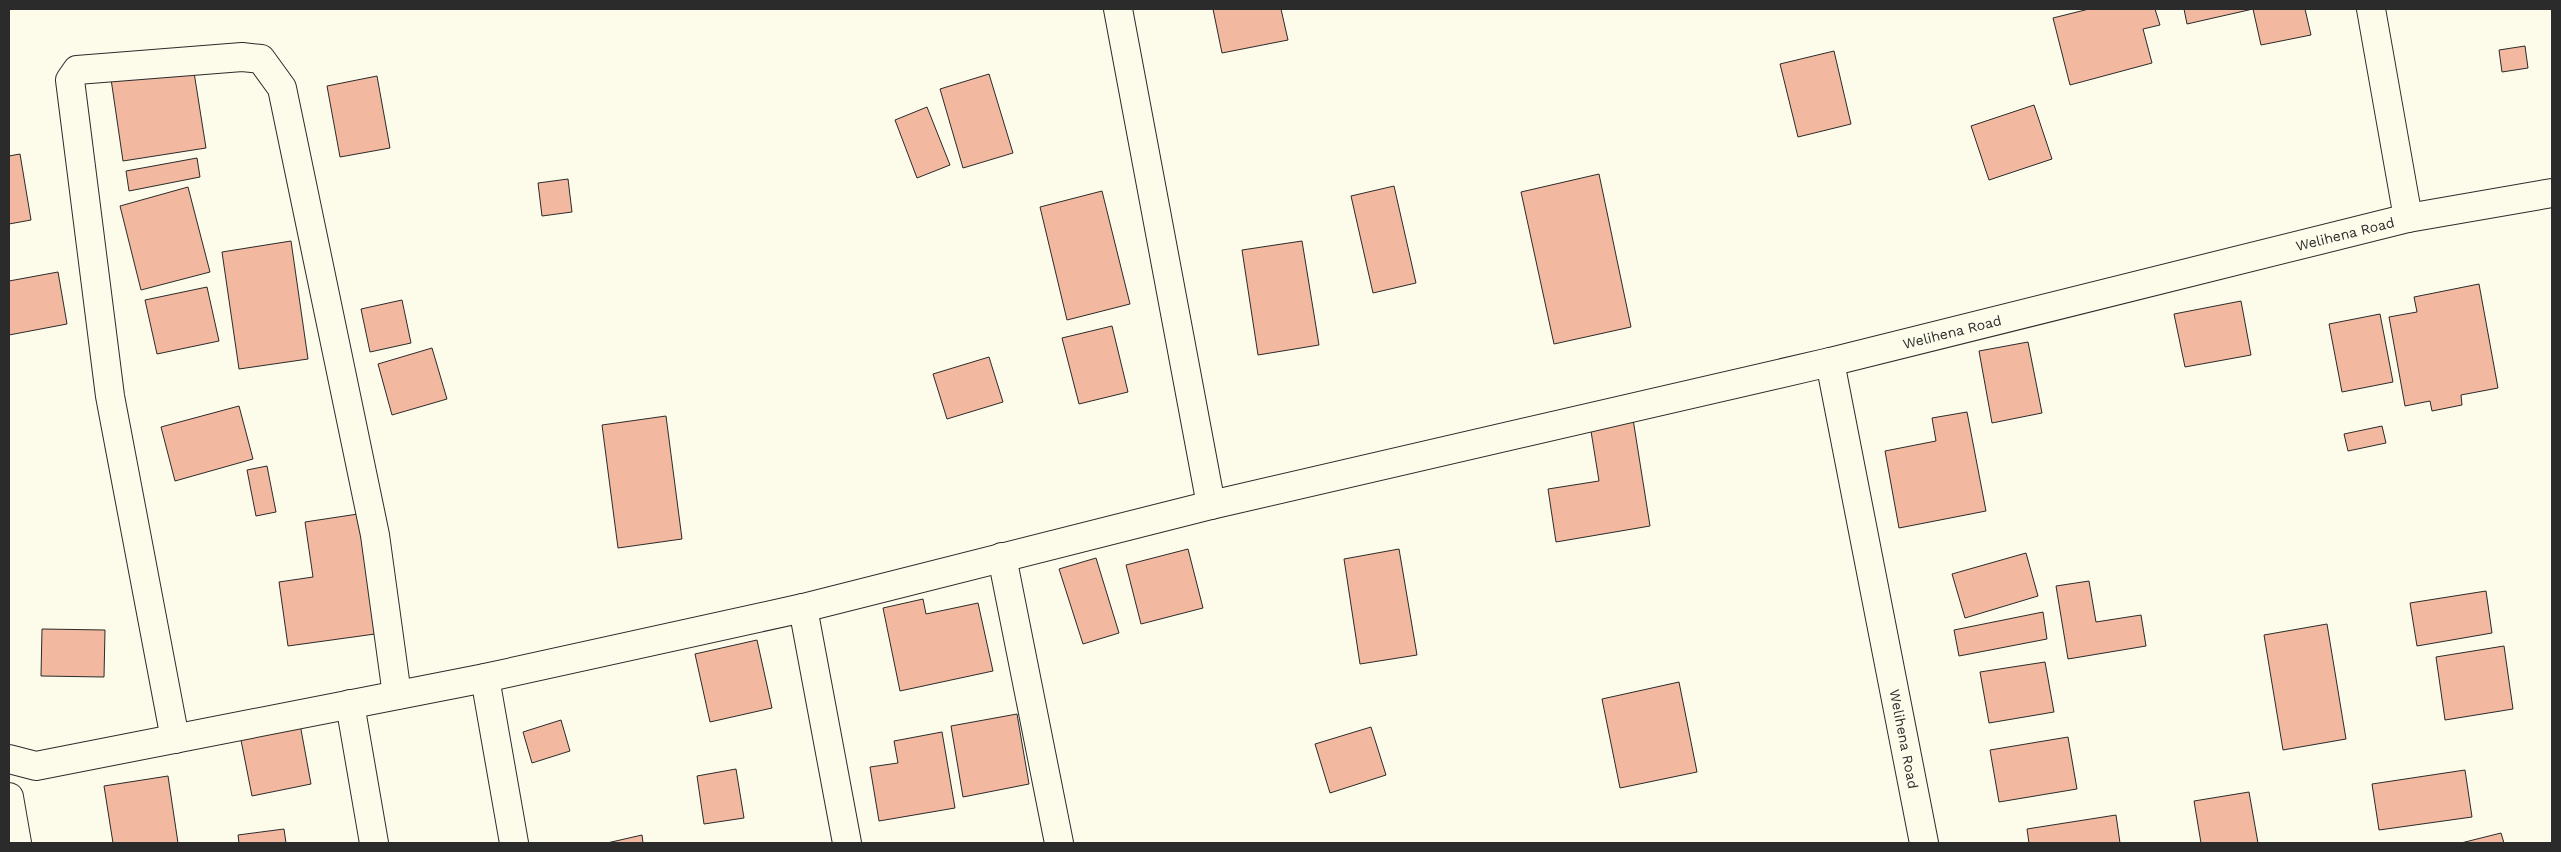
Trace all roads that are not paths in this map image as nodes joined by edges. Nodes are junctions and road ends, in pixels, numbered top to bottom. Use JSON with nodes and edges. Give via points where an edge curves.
{"nodes":[{"id":1,"x":1118,"y":9,"type":"edge"},
{"id":2,"x":2371,"y":9,"type":"edge"},
{"id":3,"x":2552,"y":193,"type":"edge"},
{"id":4,"x":2408,"y":218,"type":"junction"},
{"id":5,"x":1830,"y":362,"type":"junction"},
{"id":6,"x":1211,"y":505,"type":"junction"},
{"id":7,"x":1002,"y":557,"type":"junction"},
{"id":8,"x":803,"y":608,"type":"junction"},
{"id":9,"x":485,"y":678,"type":"junction"},
{"id":10,"x":397,"y":694,"type":"junction"},
{"id":11,"x":350,"y":704,"type":"junction"},
{"id":12,"x":175,"y":739,"type":"junction"},
{"id":13,"x":9,"y":759,"type":"edge"},
{"id":14,"x":9,"y":797,"type":"edge"},
{"id":15,"x":18,"y":843,"type":"edge"},
{"id":16,"x":374,"y":843,"type":"edge"},
{"id":17,"x":514,"y":843,"type":"edge"},
{"id":18,"x":847,"y":843,"type":"edge"},
{"id":19,"x":1059,"y":843,"type":"edge"},
{"id":20,"x":1924,"y":843,"type":"edge"}],
"edges":[{"from":1,"to":6,"type":"street"},
{"from":2,"to":4,"type":"street"},
{"from":3,"to":4,"type":"street","name":"Welihena Road"},
{"from":4,"to":5,"type":"street","name":"Welihena Road"},
{"from":5,"to":6,"type":"street"},
{"from":5,"to":20,"type":"street","name":"Welihena Road"},
{"from":6,"to":7,"type":"street"},
{"from":7,"to":8,"type":"street"},
{"from":7,"to":19,"type":"street"},
{"from":8,"to":9,"type":"street"},
{"from":8,"to":18,"type":"street"},
{"from":9,"to":10,"type":"street"},
{"from":9,"to":17,"type":"street"},
{"from":10,"to":11,"type":"street"},
{"from":10,"to":12,"type":"street","via":[[375,535],[282,88],[262,59],[242,57],[77,70],[70,80],[110,396]]},
{"from":11,"to":12,"type":"street"},
{"from":11,"to":16,"type":"street"},
{"from":12,"to":13,"type":"street","via":[[36,766]]},
{"from":14,"to":15,"type":"street"}]}
